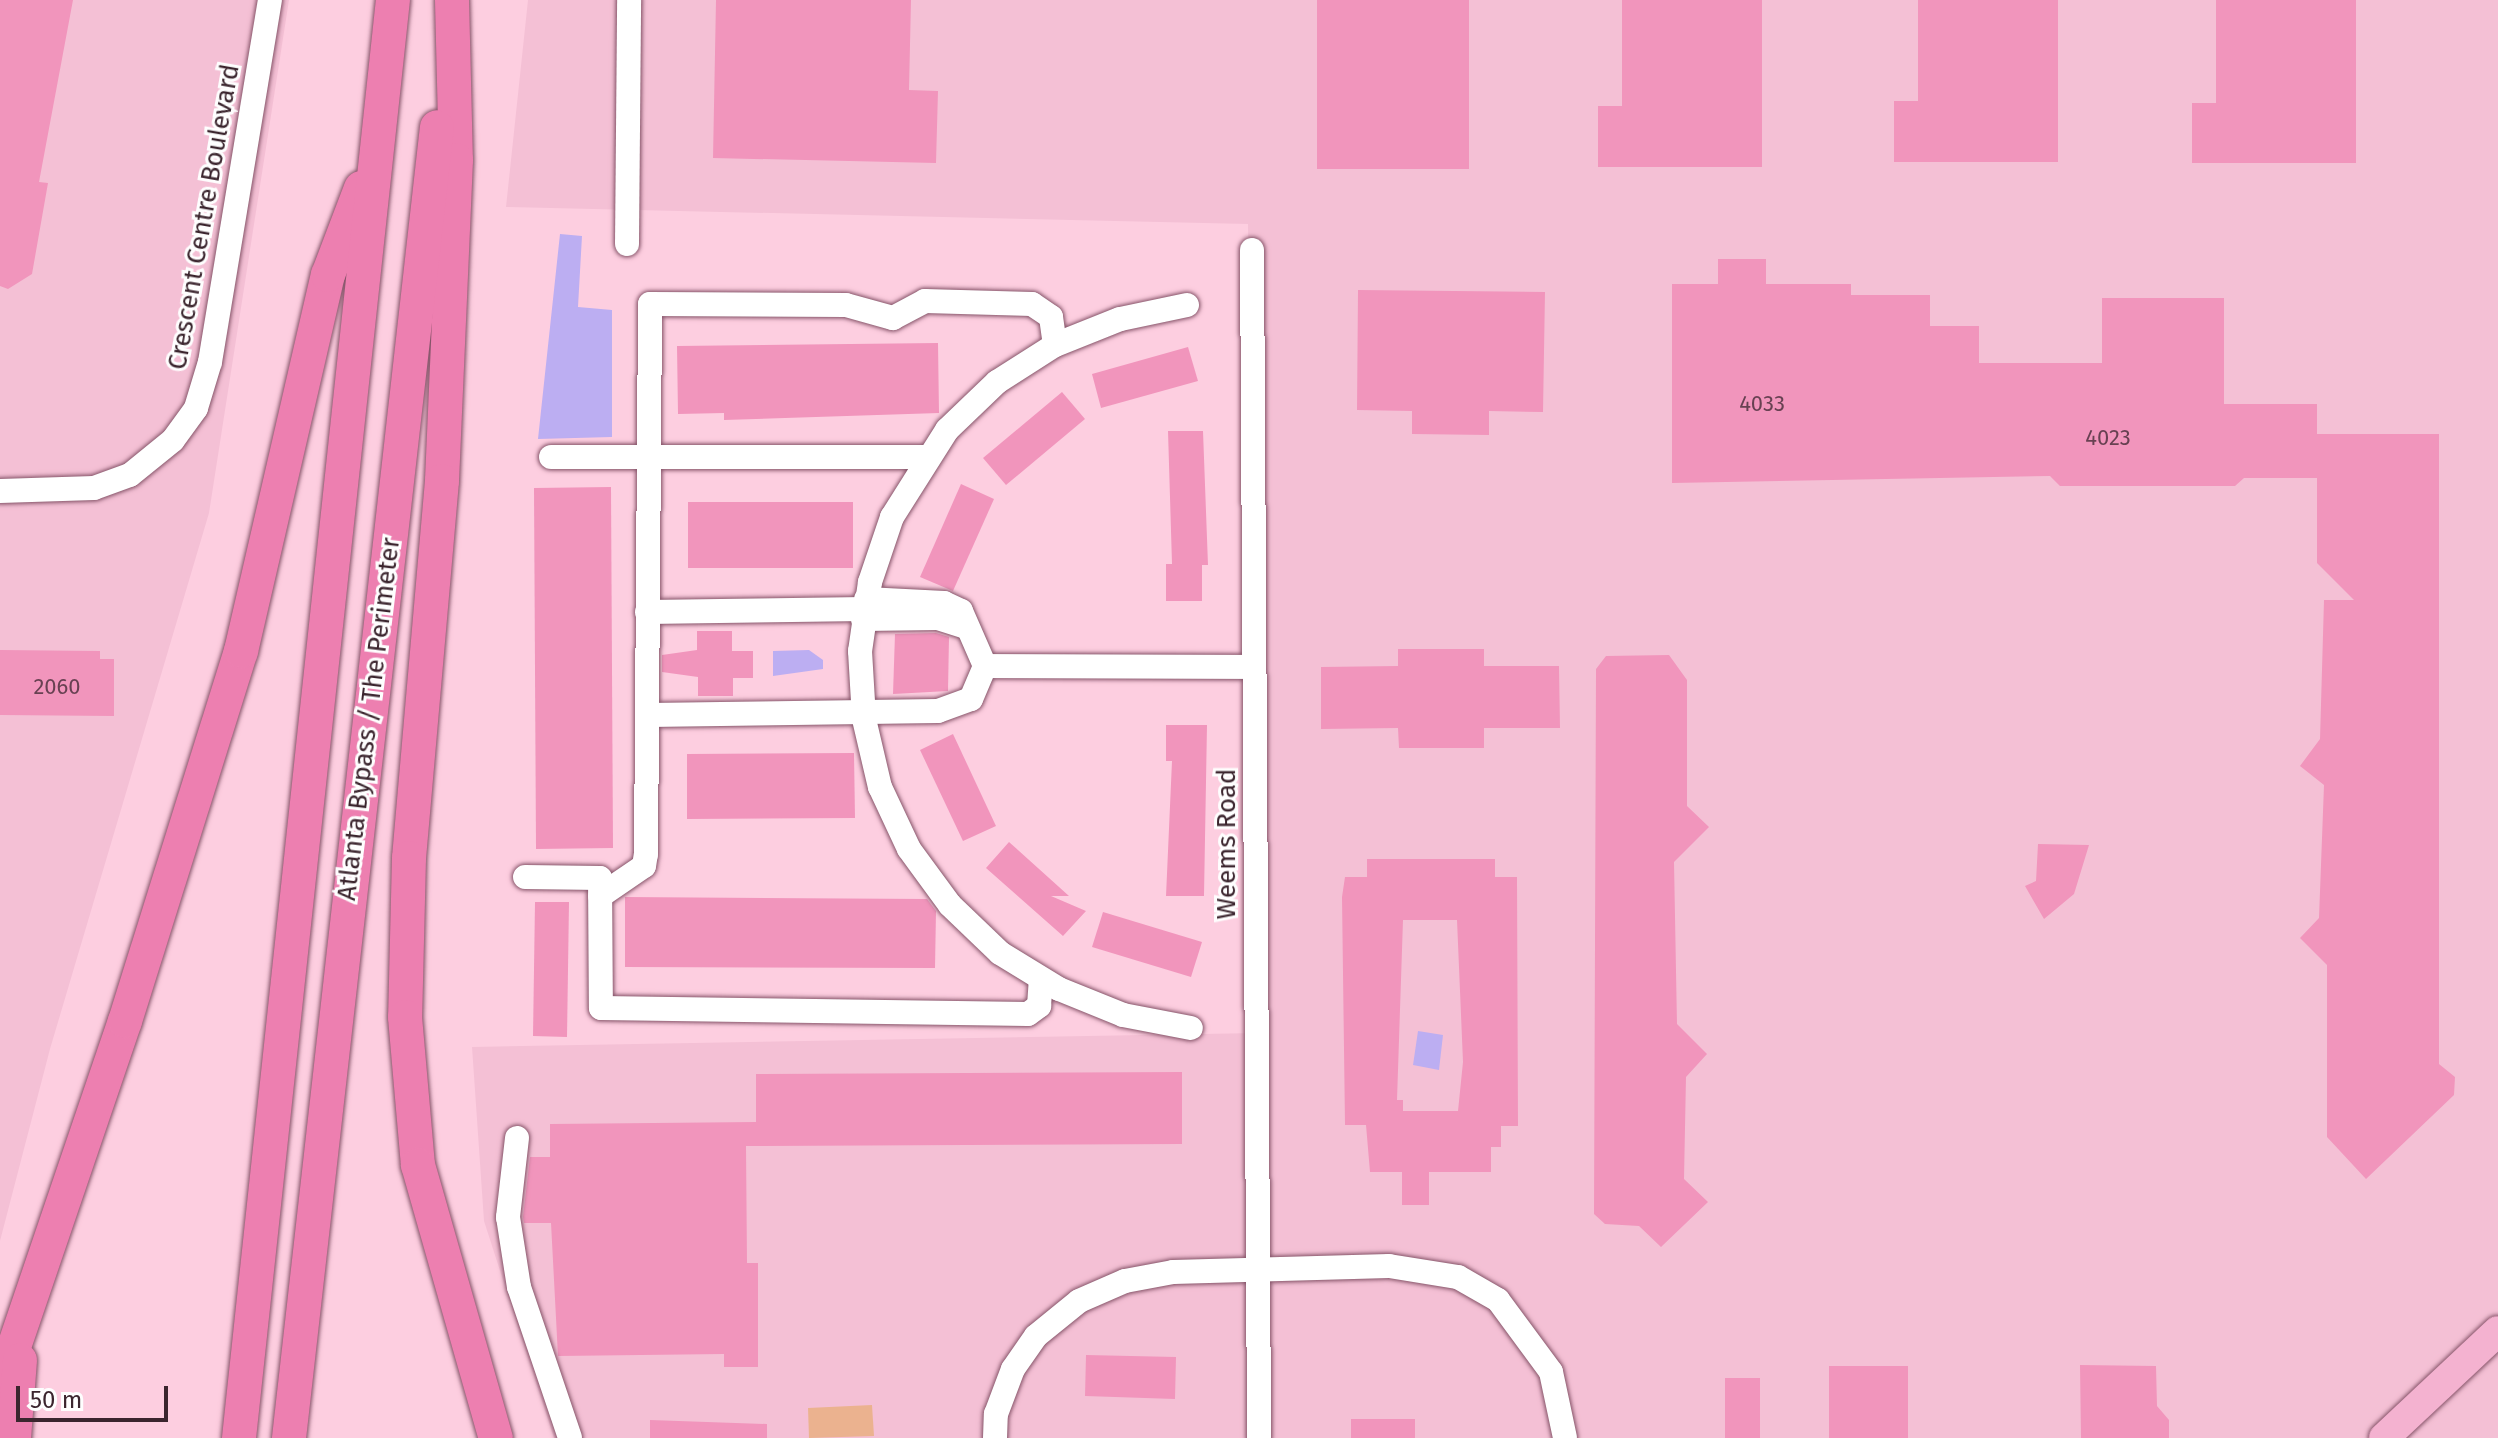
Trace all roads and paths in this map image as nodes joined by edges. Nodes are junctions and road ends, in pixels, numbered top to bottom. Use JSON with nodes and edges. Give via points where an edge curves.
{"nodes":[{"id":1,"x":270,"y":0,"type":"edge"},
{"id":2,"x":393,"y":0,"type":"edge"},
{"id":3,"x":452,"y":0,"type":"edge"},
{"id":4,"x":629,"y":0,"type":"edge"},
{"id":5,"x":378,"y":143,"type":"junction"},
{"id":6,"x":627,"y":244,"type":"dead end"},
{"id":7,"x":1252,"y":250,"type":"dead end"},
{"id":8,"x":1187,"y":305,"type":"dead end"},
{"id":9,"x":1055,"y":345,"type":"junction"},
{"id":10,"x":648,"y":455,"type":"junction"},
{"id":11,"x":551,"y":457,"type":"dead end"},
{"id":12,"x":926,"y":457,"type":"junction"},
{"id":13,"x":0,"y":491,"type":"edge"},
{"id":14,"x":865,"y":609,"type":"junction"},
{"id":15,"x":647,"y":612,"type":"junction"},
{"id":16,"x":985,"y":666,"type":"junction"},
{"id":17,"x":1254,"y":667,"type":"junction"},
{"id":18,"x":863,"y":714,"type":"junction"},
{"id":19,"x":649,"y":715,"type":"junction"},
{"id":20,"x":525,"y":877,"type":"dead end"},
{"id":21,"x":600,"y":896,"type":"junction"},
{"id":22,"x":1041,"y":980,"type":"junction"},
{"id":23,"x":1191,"y":1028,"type":"dead end"},
{"id":24,"x":517,"y":1138,"type":"dead end"},
{"id":25,"x":1257,"y":1267,"type":"junction"},
{"id":26,"x":456,"y":1310,"type":"junction"},
{"id":27,"x":25,"y":1327,"type":"junction"},
{"id":28,"x":2498,"y":1331,"type":"edge"},
{"id":29,"x":0,"y":1388,"type":"edge"},
{"id":30,"x":2380,"y":1434,"type":"edge"},
{"id":31,"x":14,"y":1438,"type":"edge"},
{"id":32,"x":239,"y":1438,"type":"edge"},
{"id":33,"x":289,"y":1438,"type":"edge"},
{"id":34,"x":475,"y":1438,"type":"edge"},
{"id":35,"x":496,"y":1438,"type":"edge"},
{"id":36,"x":570,"y":1438,"type":"edge"},
{"id":37,"x":995,"y":1438,"type":"edge"},
{"id":38,"x":1259,"y":1438,"type":"edge"},
{"id":39,"x":1565,"y":1438,"type":"edge"}],
"edges":[{"from":1,"to":13,"type":"street","name":"Crescent Centre Boulevard","via":[[210,362],[196,408],[173,440],[130,475],[94,488]]},
{"from":2,"to":5,"type":"highway","name":"Atlanta Bypass / The Perimeter"},
{"from":3,"to":26,"type":"highway","via":[[456,160],[442,481],[404,941],[418,1165]]},
{"from":3,"to":33,"type":"highway","name":"Atlanta Bypass / The Perimeter"},
{"from":4,"to":6,"type":"street"},
{"from":5,"to":27,"type":"highway","via":[[328,275],[236,666]]},
{"from":5,"to":32,"type":"highway","name":"Atlanta Bypass / The Perimeter"},
{"from":7,"to":17,"type":"street","name":"Weems Road"},
{"from":8,"to":9,"type":"street","via":[[1120,319]]},
{"from":9,"to":10,"type":"street","via":[[1051,317],[1032,304],[925,301],[893,318],[846,305],[650,304]]},
{"from":9,"to":12,"type":"street","via":[[971,405]]},
{"from":10,"to":11,"type":"street"},
{"from":10,"to":12,"type":"street"},
{"from":10,"to":15,"type":"street"},
{"from":12,"to":14,"type":"street","via":[[892,517]]},
{"from":14,"to":15,"type":"street"},
{"from":14,"to":16,"type":"street","via":[[944,603],[961,611]]},
{"from":14,"to":18,"type":"street"},
{"from":15,"to":19,"type":"street"},
{"from":16,"to":17,"type":"street"},
{"from":16,"to":18,"type":"street","via":[[979,689],[961,706]]},
{"from":17,"to":25,"type":"street","name":"Weems Road"},
{"from":18,"to":19,"type":"street"},
{"from":18,"to":22,"type":"street","via":[[880,787],[928,878],[974,930]]},
{"from":19,"to":21,"type":"street","via":[[644,866]]},
{"from":20,"to":21,"type":"street","via":[[600,878]]},
{"from":21,"to":22,"type":"street","via":[[601,1008],[1028,1014],[1039,1006]]},
{"from":22,"to":23,"type":"street","via":[[1123,1015]]},
{"from":24,"to":36,"type":"street","via":[[508,1217],[519,1287]]},
{"from":25,"to":37,"type":"street","via":[[1125,1281],[1079,1301],[1036,1336],[1013,1369],[996,1414]]},
{"from":25,"to":38,"type":"street","name":"Weems Road"},
{"from":25,"to":39,"type":"street","via":[[1389,1266],[1458,1277],[1498,1300],[1533,1341],[1560,1396]]},
{"from":26,"to":34,"type":"highway"},
{"from":26,"to":35,"type":"highway"},
{"from":27,"to":29,"type":"highway"},
{"from":27,"to":31,"type":"highway"},
{"from":28,"to":30,"type":"main road"}]}
